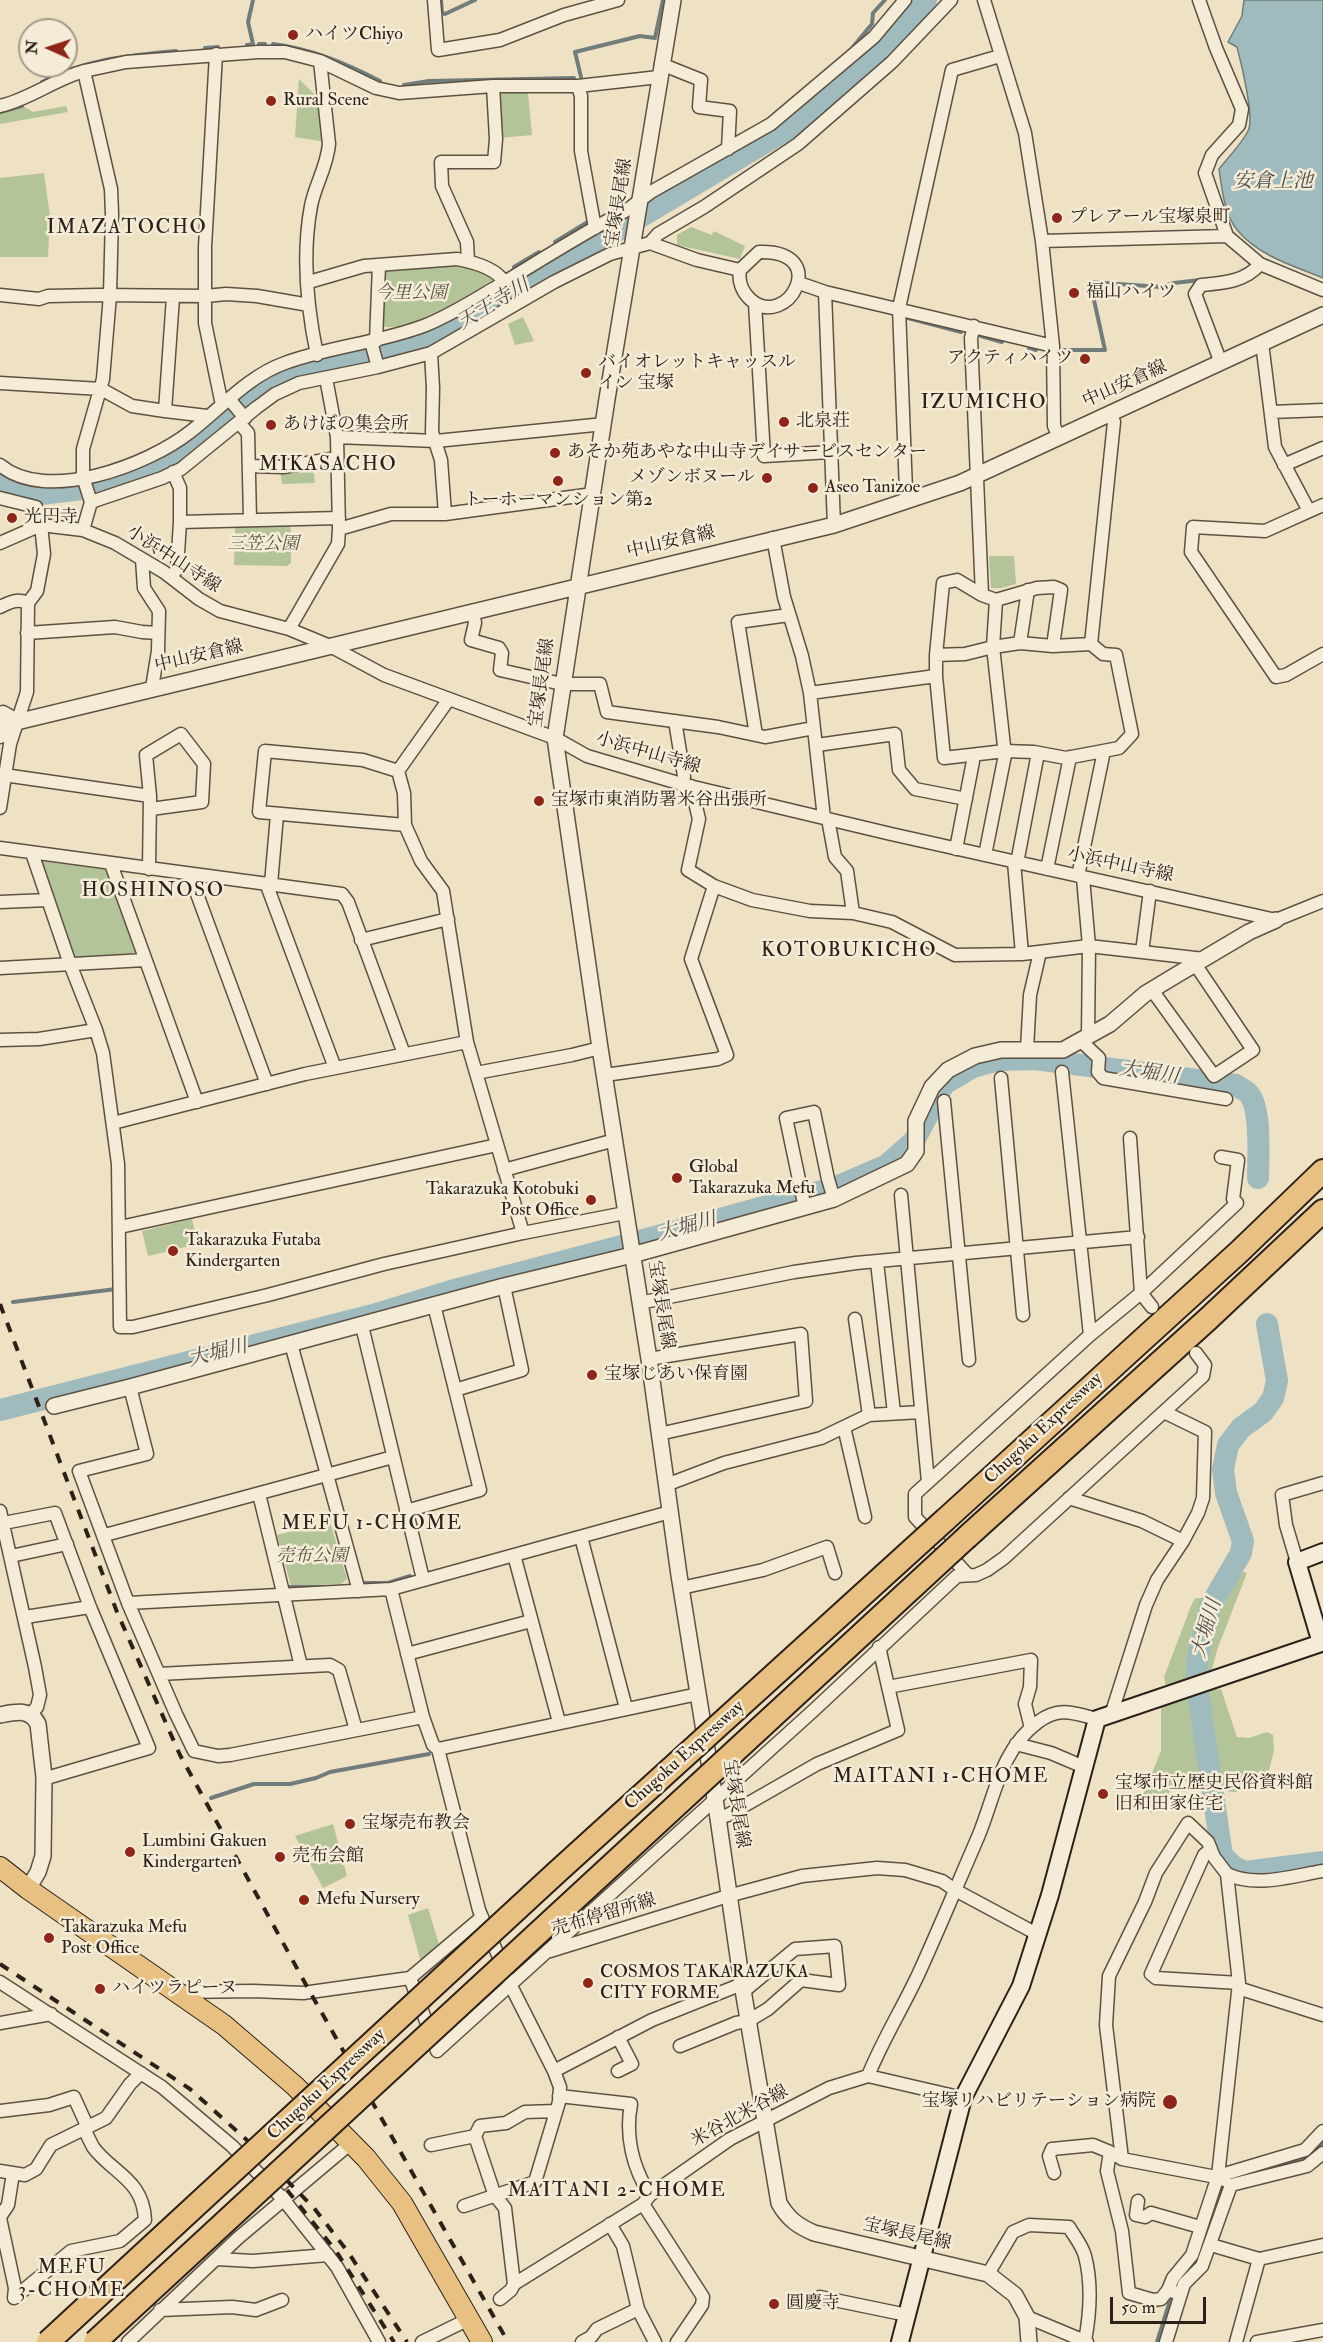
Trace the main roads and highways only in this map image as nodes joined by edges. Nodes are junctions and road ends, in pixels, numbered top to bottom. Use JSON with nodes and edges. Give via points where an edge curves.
{"nodes":[{"id":1,"x":1323,"y":1156,"type":"edge"},
{"id":2,"x":1323,"y":1171,"type":"edge"},
{"id":3,"x":1323,"y":1211,"type":"edge"},
{"id":4,"x":1323,"y":1223,"type":"edge"},
{"id":5,"x":1240,"y":1251,"type":"junction"},
{"id":6,"x":1208,"y":1319,"type":"junction"},
{"id":7,"x":1323,"y":1552,"type":"edge"},
{"id":8,"x":1322,"y":1643,"type":"edge"},
{"id":9,"x":0,"y":1867,"type":"edge"},
{"id":10,"x":48,"y":2342,"type":"edge"},
{"id":11,"x":95,"y":2342,"type":"edge"},
{"id":12,"x":482,"y":2342,"type":"edge"},
{"id":13,"x":900,"y":2342,"type":"edge"}],
"edges":[{"from":1,"to":5,"type":"highway"},
{"from":2,"to":5,"type":"highway","name":"Chugoku Expressway"},
{"from":3,"to":6,"type":"highway","name":"Chugoku Expressway"},
{"from":4,"to":6,"type":"highway"},
{"from":5,"to":10,"type":"highway","name":"Chugoku Expressway","bridge":true,"via":[[547,1881]]},
{"from":6,"to":11,"type":"highway","name":"Chugoku Expressway","bridge":true},
{"from":7,"to":8,"type":"main road","via":[[1297,1562]]},
{"from":8,"to":13,"type":"main road","via":[[1104,1717],[1084,1767],[1021,1986],[963,2098]]},
{"from":9,"to":12,"type":"highway","via":[[224,2025],[286,2078],[351,2143],[402,2203]]}]}
